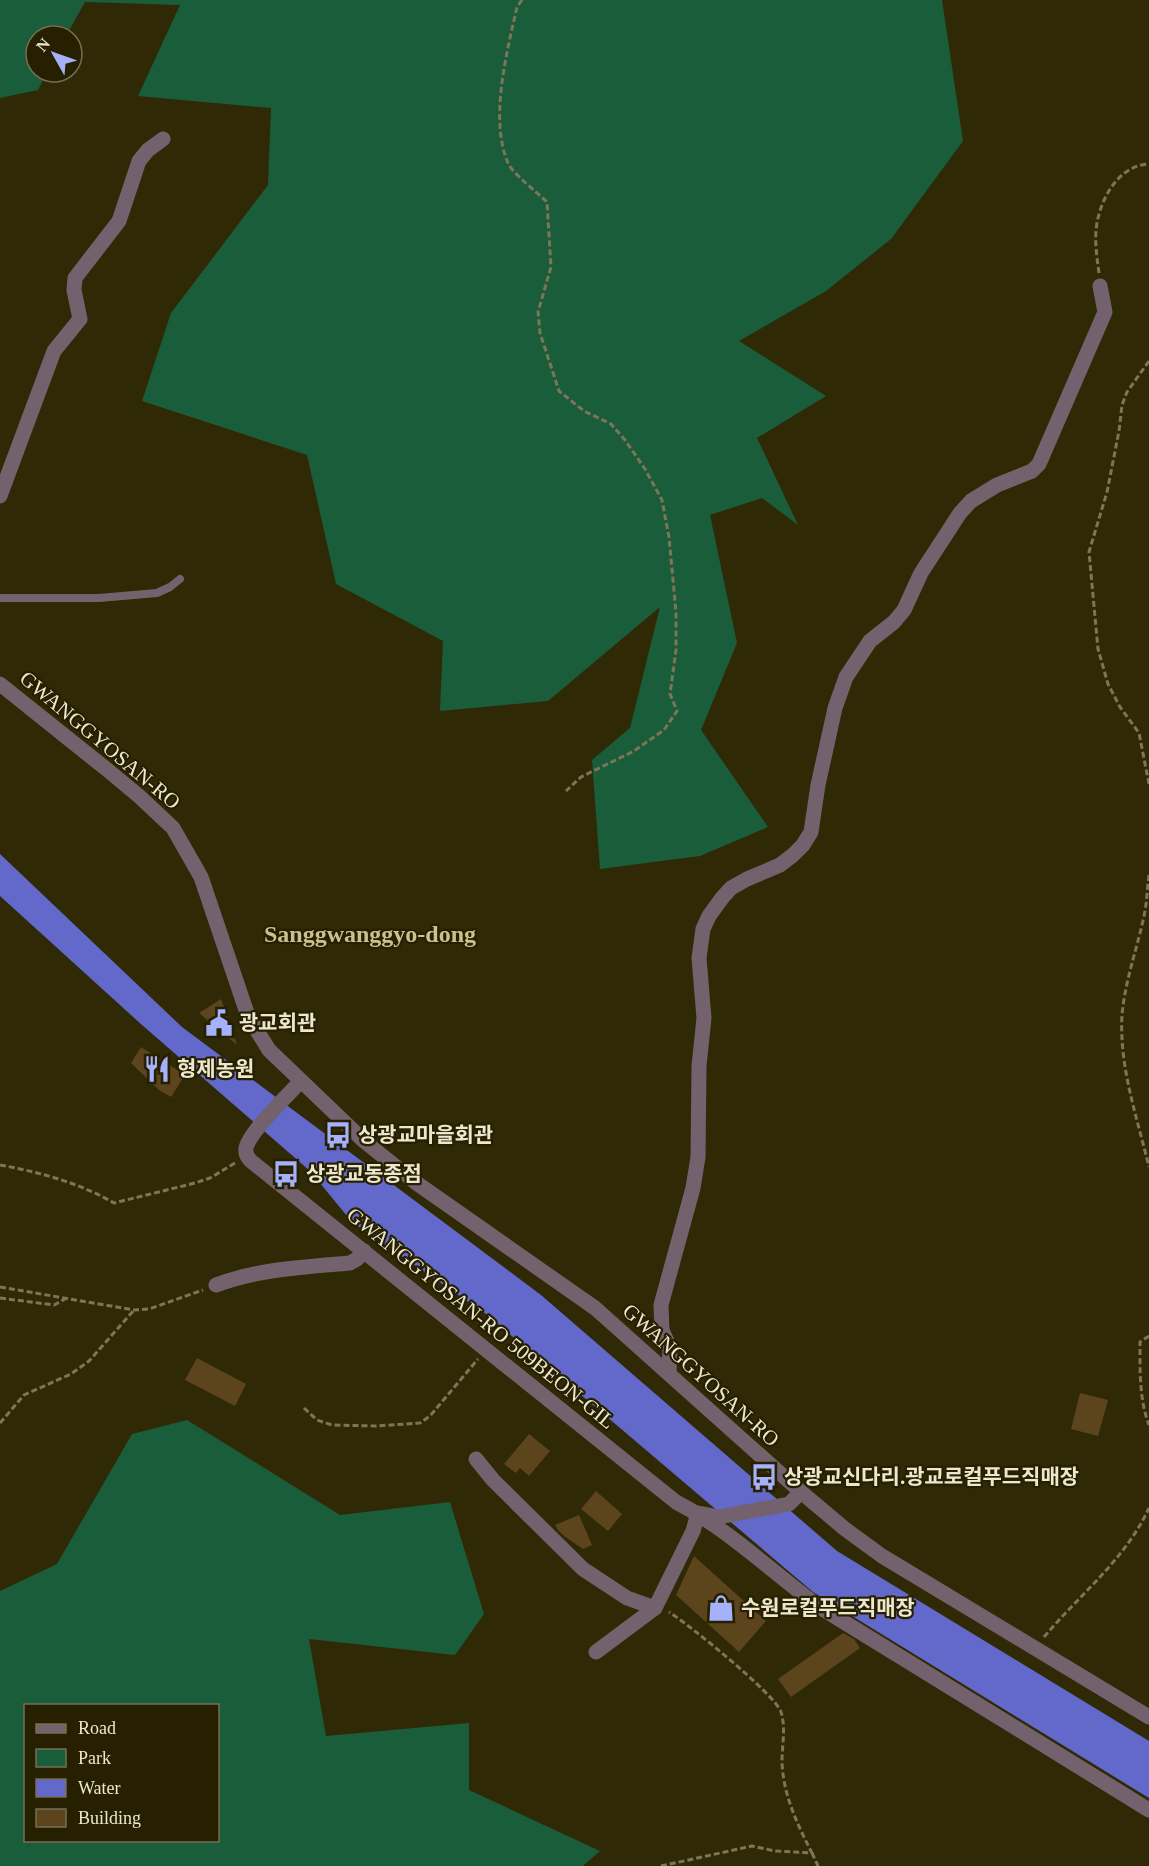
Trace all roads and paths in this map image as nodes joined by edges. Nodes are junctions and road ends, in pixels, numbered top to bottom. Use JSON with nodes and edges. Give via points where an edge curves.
{"nodes":[{"id":1,"x":522,"y":0,"type":"edge"},
{"id":2,"x":164,"y":139,"type":"dead end"},
{"id":3,"x":1149,"y":164,"type":"edge"},
{"id":4,"x":1100,"y":286,"type":"joint"},
{"id":5,"x":1149,"y":362,"type":"edge"},
{"id":6,"x":0,"y":496,"type":"edge"},
{"id":7,"x":180,"y":579,"type":"dead end"},
{"id":8,"x":0,"y":598,"type":"edge"},
{"id":9,"x":0,"y":684,"type":"edge"},
{"id":10,"x":1149,"y":784,"type":"edge"},
{"id":11,"x":566,"y":791,"type":"dead end"},
{"id":12,"x":1149,"y":875,"type":"edge"},
{"id":13,"x":301,"y":1081,"type":"junction"},
{"id":14,"x":246,"y":1152,"type":"junction"},
{"id":15,"x":0,"y":1165,"type":"edge"},
{"id":16,"x":1149,"y":1167,"type":"edge"},
{"id":17,"x":364,"y":1251,"type":"junction"},
{"id":18,"x":216,"y":1285,"type":"joint"},
{"id":19,"x":0,"y":1287,"type":"edge"},
{"id":20,"x":0,"y":1298,"type":"edge"},
{"id":21,"x":67,"y":1298,"type":"junction"},
{"id":22,"x":134,"y":1310,"type":"junction"},
{"id":23,"x":1149,"y":1336,"type":"edge"},
{"id":24,"x":484,"y":1347,"type":"junction"},
{"id":25,"x":669,"y":1373,"type":"junction"},
{"id":26,"x":304,"y":1408,"type":"dead end"},
{"id":27,"x":0,"y":1422,"type":"edge"},
{"id":28,"x":1149,"y":1425,"type":"edge"},
{"id":29,"x":476,"y":1459,"type":"dead end"},
{"id":30,"x":801,"y":1492,"type":"junction"},
{"id":31,"x":1149,"y":1508,"type":"edge"},
{"id":32,"x":698,"y":1513,"type":"junction"},
{"id":33,"x":656,"y":1607,"type":"junction"},
{"id":34,"x":1035,"y":1648,"type":"junction"},
{"id":35,"x":596,"y":1652,"type":"dead end"},
{"id":36,"x":1149,"y":1717,"type":"edge"},
{"id":37,"x":1149,"y":1810,"type":"edge"},
{"id":38,"x":812,"y":1852,"type":"junction"},
{"id":39,"x":661,"y":1866,"type":"edge"},
{"id":40,"x":818,"y":1866,"type":"edge"}],
"edges":[{"from":1,"to":11,"type":"path","via":[[505,60],[501,138],[509,165],[548,201],[551,267],[538,312],[540,333],[559,391],[584,411],[611,424],[645,469],[662,500],[676,612],[670,693],[677,711],[664,730],[649,741],[581,777]]},
{"from":2,"to":6,"type":"street","via":[[139,161],[119,221],[75,278],[80,319],[54,351]]},
{"from":3,"to":4,"type":"path","via":[[1125,170],[1098,214]]},
{"from":4,"to":25,"type":"street","via":[[1105,312],[1039,464],[971,501],[960,513],[921,573],[904,610],[870,641],[846,677],[835,708],[811,832],[803,845],[780,865],[731,888],[709,916],[699,958],[704,1018],[698,1157],[661,1305],[662,1330],[670,1348]]},
{"from":5,"to":10,"type":"path","via":[[1122,405],[1107,492],[1089,552],[1098,649],[1108,684],[1139,733]]},
{"from":7,"to":8,"type":"lane","via":[[157,593],[99,598]]},
{"from":9,"to":13,"type":"street","name":"GWANGGYOSAN-RO","via":[[141,797],[173,828],[201,878],[248,1016],[268,1050]]},
{"from":12,"to":16,"type":"path","via":[[1122,1014],[1129,1092]]},
{"from":13,"to":14,"type":"street","via":[[252,1134]]},
{"from":13,"to":25,"type":"street","name":"GWANGGYOSAN-RO","via":[[364,1141],[415,1182],[595,1308]]},
{"from":14,"to":15,"type":"path","via":[[210,1178],[114,1203],[63,1181]]},
{"from":14,"to":17,"type":"street","name":"GWANGGYOSAN-RO 509BEON-GIL","via":[[251,1161]]},
{"from":17,"to":18,"type":"street","via":[[350,1263],[235,1278]]},
{"from":17,"to":24,"type":"street","name":"GWANGGYOSAN-RO 509BEON-GIL"},
{"from":18,"to":22,"type":"path","via":[[149,1309]]},
{"from":19,"to":21,"type":"path"},
{"from":20,"to":21,"type":"path","via":[[54,1305]]},
{"from":21,"to":22,"type":"path"},
{"from":22,"to":27,"type":"path","via":[[89,1361],[71,1374],[24,1395]]},
{"from":23,"to":28,"type":"path","via":[[1140,1342],[1140,1379]]},
{"from":24,"to":26,"type":"path","via":[[451,1392],[420,1423],[332,1425],[317,1420]]},
{"from":24,"to":32,"type":"street","name":"GWANGGYOSAN-RO 509BEON-GIL","via":[[676,1502]]},
{"from":25,"to":30,"type":"street","name":"GWANGGYOSAN-RO"},
{"from":29,"to":33,"type":"street","via":[[583,1569],[627,1598]]},
{"from":30,"to":32,"type":"street","name":"GWANGGYOSAN-RO 509BEON-GIL","via":[[789,1504],[719,1517]]},
{"from":30,"to":34,"type":"street","name":"GWANGGYOSAN-RO","via":[[882,1556]]},
{"from":31,"to":34,"type":"path","via":[[1107,1570]]},
{"from":32,"to":33,"type":"street"},
{"from":32,"to":37,"type":"street","via":[[818,1606]]},
{"from":33,"to":35,"type":"street"},
{"from":33,"to":38,"type":"path","via":[[671,1613],[729,1659],[781,1710],[786,1792]]},
{"from":34,"to":36,"type":"street","name":"GWANGGYOSAN-RO"},
{"from":38,"to":39,"type":"path","via":[[752,1846]]},
{"from":38,"to":40,"type":"path"}]}
